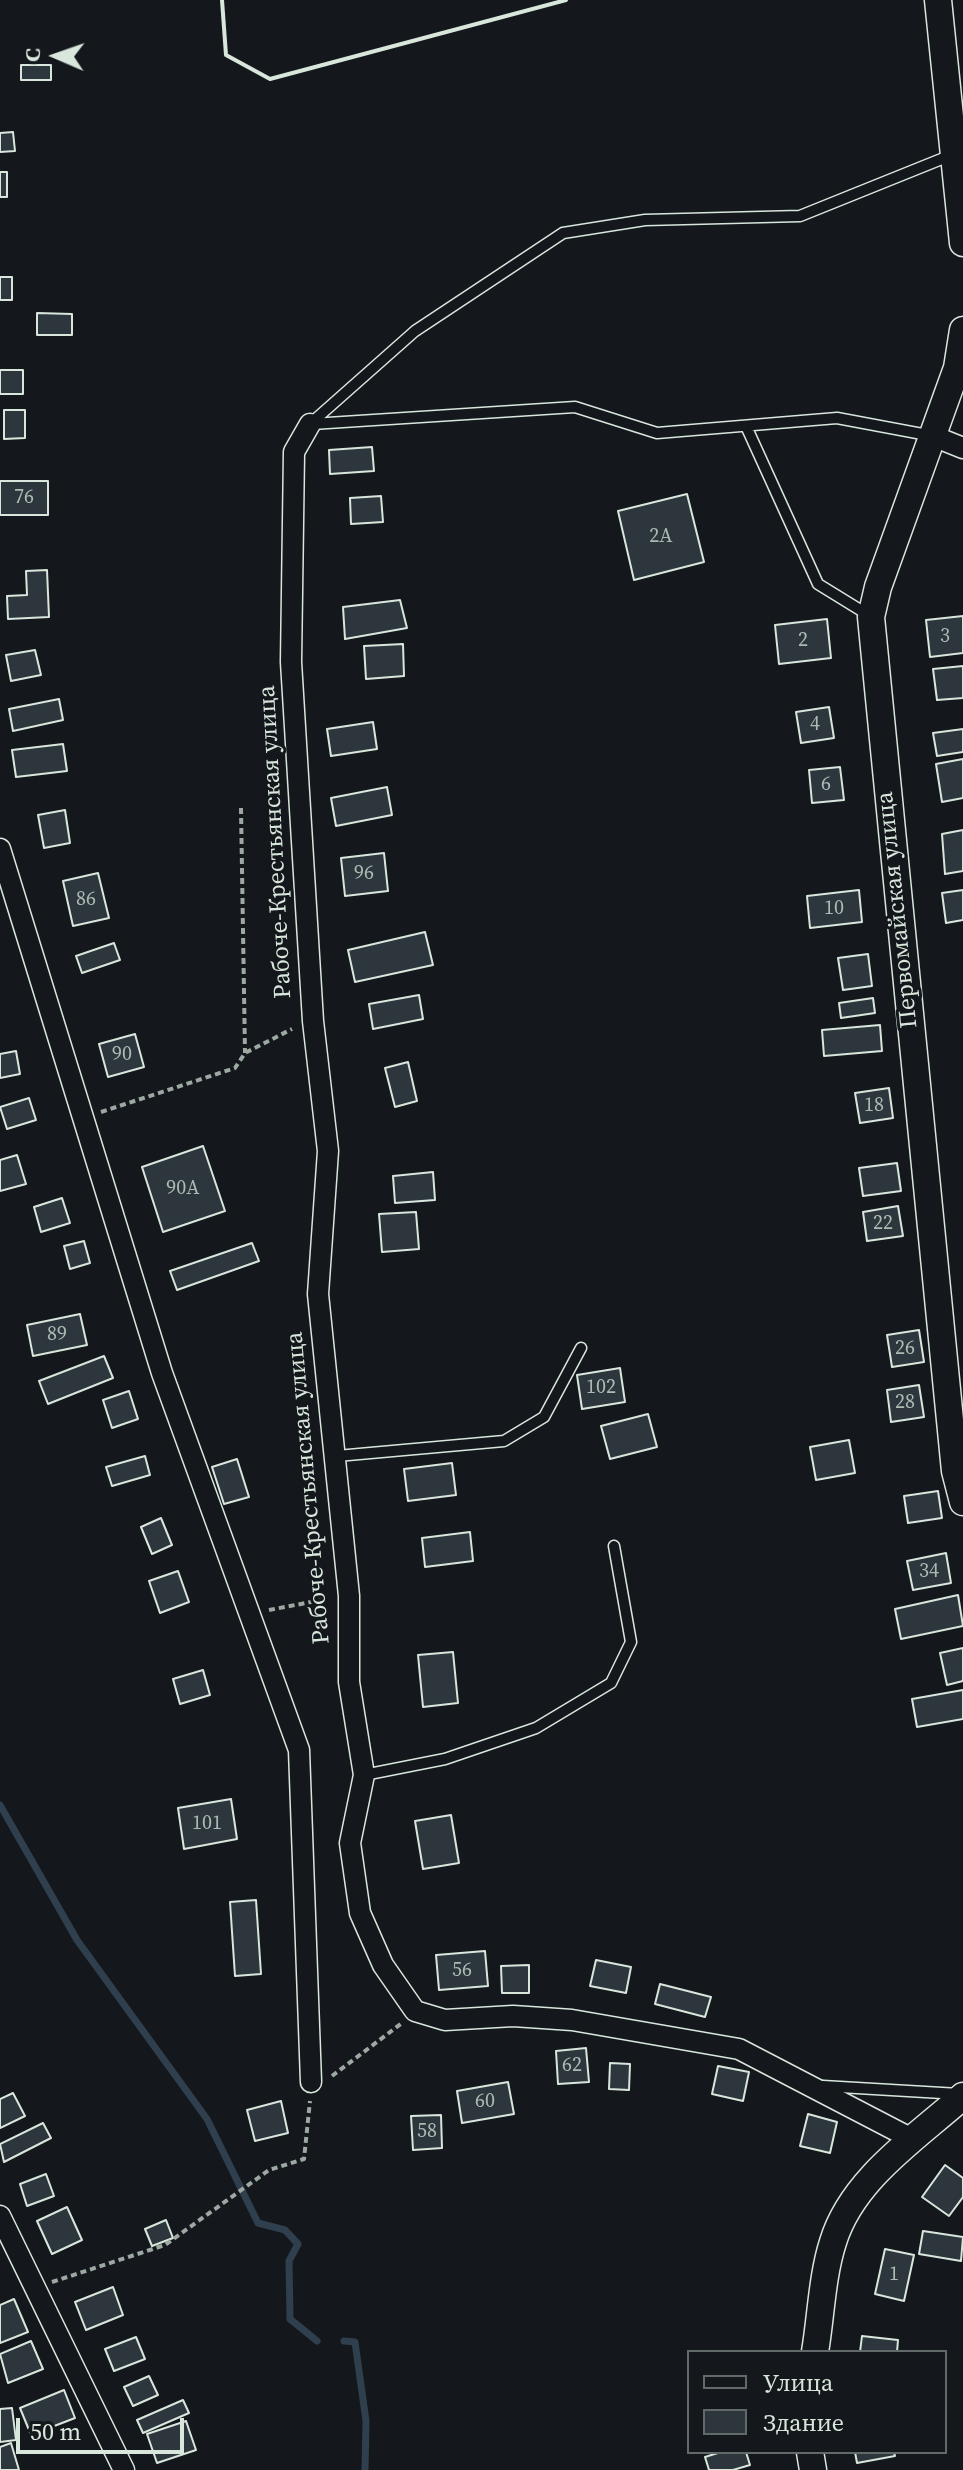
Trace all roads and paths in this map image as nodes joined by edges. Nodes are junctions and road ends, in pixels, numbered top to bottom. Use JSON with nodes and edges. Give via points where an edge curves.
{"nodes":[{"id":1,"x":938,"y":0,"type":"edge"},
{"id":2,"x":958,"y":154,"type":"edge"},
{"id":3,"x":963,"y":243,"type":"edge"},
{"id":4,"x":963,"y":330,"type":"edge"},
{"id":5,"x":310,"y":424,"type":"junction"},
{"id":6,"x":746,"y":426,"type":"junction"},
{"id":7,"x":933,"y":436,"type":"junction"},
{"id":8,"x":963,"y":448,"type":"edge"},
{"id":9,"x":871,"y":617,"type":"junction"},
{"id":10,"x":241,"y":808,"type":"dead end"},
{"id":11,"x":0,"y":849,"type":"edge"},
{"id":12,"x":313,"y":1021,"type":"junction"},
{"id":13,"x":245,"y":1053,"type":"junction"},
{"id":14,"x":81,"y":1119,"type":"junction"},
{"id":15,"x":581,"y":1348,"type":"dead end"},
{"id":16,"x":337,"y":1456,"type":"junction"},
{"id":17,"x":963,"y":1502,"type":"edge"},
{"id":18,"x":614,"y":1546,"type":"dead end"},
{"id":19,"x":349,"y":1596,"type":"junction"},
{"id":20,"x":252,"y":1613,"type":"junction"},
{"id":21,"x":364,"y":1775,"type":"junction"},
{"id":22,"x":415,"y":2011,"type":"junction"},
{"id":23,"x":311,"y":2082,"type":"junction"},
{"id":24,"x":809,"y":2086,"type":"junction"},
{"id":25,"x":963,"y":2095,"type":"edge"},
{"id":26,"x":914,"y":2140,"type":"junction"},
{"id":27,"x":0,"y":2216,"type":"edge"},
{"id":28,"x":37,"y":2287,"type":"junction"},
{"id":29,"x":815,"y":2350,"type":"edge"},
{"id":30,"x":124,"y":2470,"type":"edge"}],
"edges":[{"from":1,"to":2,"type":"street"},
{"from":2,"to":3,"type":"street"},
{"from":2,"to":5,"type":"lane","via":[[800,216],[645,220],[563,233],[415,331]]},
{"from":4,"to":7,"type":"street","name":"Первомайская улица","via":[[957,368]]},
{"from":5,"to":6,"type":"lane","via":[[575,407],[657,433]]},
{"from":5,"to":12,"type":"street","name":"Рабоче-Крестьянская улица","via":[[294,452],[291,662]]},
{"from":6,"to":7,"type":"lane","via":[[837,418]]},
{"from":6,"to":9,"type":"lane","via":[[818,584]]},
{"from":7,"to":8,"type":"street"},
{"from":7,"to":9,"type":"street","name":"Первомайская улица"},
{"from":9,"to":17,"type":"street","name":"Первомайская улица","via":[[955,1471]]},
{"from":10,"to":13,"type":"path"},
{"from":11,"to":14,"type":"street"},
{"from":12,"to":13,"type":"path"},
{"from":12,"to":16,"type":"street","name":"Рабоче-Крестьянская улица","via":[[328,1151],[318,1294]]},
{"from":13,"to":14,"type":"path","via":[[235,1068]]},
{"from":14,"to":20,"type":"street","via":[[162,1373]]},
{"from":15,"to":16,"type":"lane","via":[[544,1417],[504,1441]]},
{"from":16,"to":19,"type":"street","name":"Рабоче-Крестьянская улица"},
{"from":18,"to":21,"type":"lane","via":[[631,1642],[611,1683],[536,1728],[445,1759]]},
{"from":19,"to":20,"type":"path"},
{"from":19,"to":21,"type":"street","name":"Рабоче-Крестьянская улица","via":[[349,1682]]},
{"from":20,"to":23,"type":"street","via":[[299,1750]]},
{"from":21,"to":22,"type":"street","name":"Рабоче-Крестьянская улица","via":[[350,1843],[360,1913],[383,1965]]},
{"from":22,"to":23,"type":"path","via":[[331,2077]]},
{"from":22,"to":24,"type":"street","via":[[445,2020],[572,2020],[739,2049]]},
{"from":23,"to":28,"type":"path","via":[[304,2159],[269,2170],[165,2245]]},
{"from":24,"to":25,"type":"lane"},
{"from":24,"to":26,"type":"street"},
{"from":25,"to":26,"type":"street"},
{"from":26,"to":29,"type":"street","via":[[872,2176],[845,2212],[832,2243]]},
{"from":27,"to":28,"type":"street"},
{"from":28,"to":30,"type":"street"}]}
